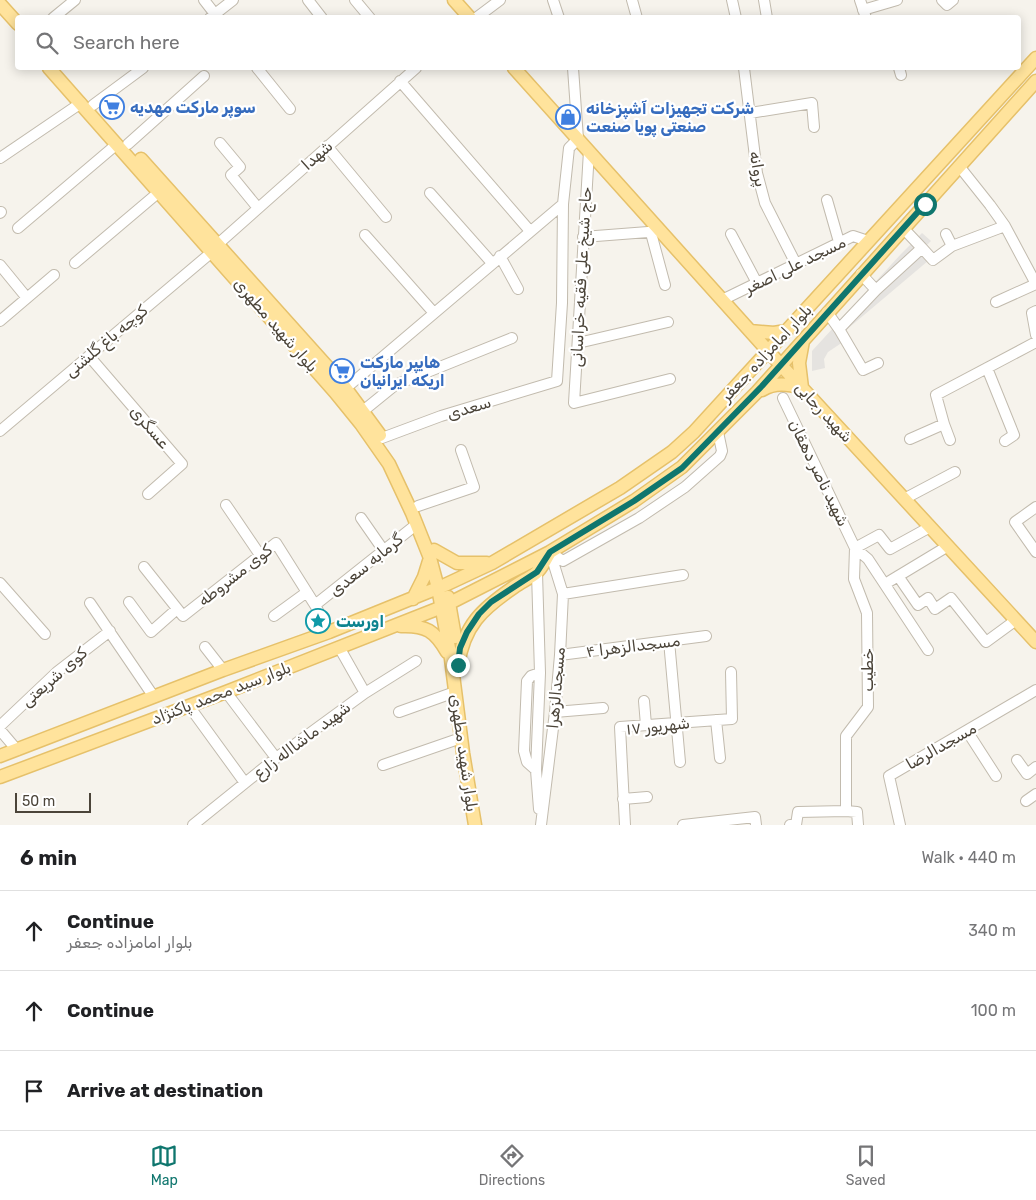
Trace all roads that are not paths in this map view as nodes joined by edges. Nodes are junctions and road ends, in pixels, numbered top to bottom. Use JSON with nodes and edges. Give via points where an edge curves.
{"nodes":[{"id":1,"x":75,"y":0,"type":"edge"},
{"id":2,"x":204,"y":0,"type":"edge"},
{"id":3,"x":233,"y":0,"type":"edge"},
{"id":4,"x":308,"y":0,"type":"edge"},
{"id":5,"x":355,"y":0,"type":"edge"},
{"id":6,"x":454,"y":0,"type":"edge"},
{"id":7,"x":500,"y":0,"type":"edge"},
{"id":8,"x":553,"y":0,"type":"edge"},
{"id":9,"x":632,"y":0,"type":"edge"},
{"id":10,"x":732,"y":0,"type":"edge"},
{"id":11,"x":764,"y":0,"type":"edge"},
{"id":12,"x":896,"y":0,"type":"edge"},
{"id":13,"x":942,"y":0,"type":"edge"},
{"id":14,"x":953,"y":0,"type":"edge"},
{"id":15,"x":0,"y":4,"type":"edge"},
{"id":16,"x":863,"y":9,"type":"edge"},
{"id":17,"x":57,"y":15,"type":"edge"},
{"id":18,"x":213,"y":15,"type":"edge"},
{"id":19,"x":215,"y":15,"type":"edge"},
{"id":20,"x":320,"y":15,"type":"edge"},
{"id":21,"x":368,"y":15,"type":"edge"},
{"id":22,"x":467,"y":15,"type":"edge"},
{"id":23,"x":480,"y":15,"type":"edge"},
{"id":24,"x":558,"y":15,"type":"edge"},
{"id":25,"x":636,"y":15,"type":"edge"},
{"id":26,"x":735,"y":15,"type":"edge"},
{"id":27,"x":766,"y":15,"type":"edge"},
{"id":28,"x":15,"y":21,"type":"edge"},
{"id":29,"x":1036,"y":58,"type":"edge"},
{"id":30,"x":1021,"y":69,"type":"edge"},
{"id":31,"x":51,"y":70,"type":"edge"},
{"id":32,"x":62,"y":70,"type":"edge"},
{"id":33,"x":141,"y":70,"type":"edge"},
{"id":34,"x":259,"y":70,"type":"edge"},
{"id":35,"x":414,"y":70,"type":"edge"},
{"id":36,"x":516,"y":70,"type":"edge"},
{"id":37,"x":573,"y":70,"type":"edge"},
{"id":38,"x":744,"y":70,"type":"edge"},
{"id":39,"x":1020,"y":70,"type":"edge"},
{"id":40,"x":204,"y":76,"type":"dead end"},
{"id":41,"x":400,"y":81,"type":"junction"},
{"id":42,"x":1036,"y":81,"type":"edge"},
{"id":43,"x":87,"y":104,"type":"junction"},
{"id":44,"x":290,"y":109,"type":"dead end"},
{"id":45,"x":750,"y":112,"type":"junction"},
{"id":46,"x":814,"y":127,"type":"dead end"},
{"id":47,"x":578,"y":139,"type":"junction"},
{"id":48,"x":220,"y":143,"type":"dead end"},
{"id":49,"x":123,"y":144,"type":"junction"},
{"id":50,"x":327,"y":146,"type":"junction"},
{"id":51,"x":589,"y":151,"type":"junction"},
{"id":52,"x":0,"y":158,"type":"edge"},
{"id":53,"x":959,"y":166,"type":"junction"},
{"id":54,"x":159,"y":192,"type":"junction"},
{"id":55,"x":430,"y":193,"type":"dead end"},
{"id":56,"x":827,"y":200,"type":"dead end"},
{"id":57,"x":563,"y":204,"type":"junction"},
{"id":58,"x":258,"y":208,"type":"junction"},
{"id":59,"x":386,"y":217,"type":"dead end"},
{"id":60,"x":1005,"y":226,"type":"junction"},
{"id":61,"x":18,"y":228,"type":"dead end"},
{"id":62,"x":903,"y":228,"type":"junction"},
{"id":63,"x":530,"y":231,"type":"junction"},
{"id":64,"x":656,"y":232,"type":"junction"},
{"id":65,"x":731,"y":234,"type":"dead end"},
{"id":66,"x":946,"y":234,"type":"dead end"},
{"id":67,"x":365,"y":235,"type":"dead end"},
{"id":68,"x":583,"y":238,"type":"junction"},
{"id":69,"x":868,"y":241,"type":"junction"},
{"id":70,"x":840,"y":242,"type":"junction"},
{"id":71,"x":952,"y":246,"type":"junction"},
{"id":72,"x":215,"y":248,"type":"junction"},
{"id":73,"x":922,"y":248,"type":"junction"},
{"id":74,"x":496,"y":260,"type":"junction"},
{"id":75,"x":75,"y":263,"type":"dead end"},
{"id":76,"x":796,"y":264,"type":"junction"},
{"id":77,"x":0,"y":266,"type":"edge"},
{"id":78,"x":861,"y":274,"type":"junction"},
{"id":79,"x":54,"y":276,"type":"dead end"},
{"id":80,"x":757,"y":283,"type":"junction"},
{"id":81,"x":1036,"y":284,"type":"edge"},
{"id":82,"x":665,"y":285,"type":"dead end"},
{"id":83,"x":518,"y":289,"type":"dead end"},
{"id":84,"x":876,"y":290,"type":"junction"},
{"id":85,"x":27,"y":298,"type":"junction"},
{"id":86,"x":722,"y":300,"type":"junction"},
{"id":87,"x":996,"y":302,"type":"dead end"},
{"id":88,"x":1036,"y":311,"type":"edge"},
{"id":89,"x":827,"y":312,"type":"junction"},
{"id":90,"x":434,"y":313,"type":"junction"},
{"id":91,"x":799,"y":316,"type":"junction"},
{"id":92,"x":0,"y":321,"type":"edge"},
{"id":93,"x":668,"y":322,"type":"dead end"},
{"id":94,"x":813,"y":328,"type":"junction"},
{"id":95,"x":839,"y":329,"type":"junction"},
{"id":96,"x":750,"y":331,"type":"junction"},
{"id":97,"x":786,"y":331,"type":"junction"},
{"id":98,"x":1036,"y":335,"type":"edge"},
{"id":99,"x":512,"y":338,"type":"dead end"},
{"id":100,"x":804,"y":338,"type":"junction"},
{"id":101,"x":1036,"y":342,"type":"edge"},
{"id":102,"x":578,"y":343,"type":"junction"},
{"id":103,"x":768,"y":351,"type":"junction"},
{"id":104,"x":89,"y":356,"type":"junction"},
{"id":105,"x":878,"y":363,"type":"dead end"},
{"id":106,"x":754,"y":366,"type":"junction"},
{"id":107,"x":782,"y":366,"type":"junction"},
{"id":108,"x":986,"y":368,"type":"junction"},
{"id":109,"x":670,"y":379,"type":"dead end"},
{"id":110,"x":557,"y":381,"type":"joint"},
{"id":111,"x":346,"y":388,"type":"junction"},
{"id":112,"x":802,"y":388,"type":"junction"},
{"id":113,"x":757,"y":392,"type":"junction"},
{"id":114,"x":782,"y":398,"type":"dead end"},
{"id":115,"x":363,"y":411,"type":"junction"},
{"id":116,"x":944,"y":424,"type":"junction"},
{"id":117,"x":0,"y":431,"type":"edge"},
{"id":118,"x":718,"y":432,"type":"junction"},
{"id":119,"x":382,"y":438,"type":"junction"},
{"id":120,"x":910,"y":439,"type":"dead end"},
{"id":121,"x":950,"y":440,"type":"dead end"},
{"id":122,"x":1005,"y":441,"type":"dead end"},
{"id":123,"x":461,"y":450,"type":"dead end"},
{"id":124,"x":955,"y":472,"type":"dead end"},
{"id":125,"x":148,"y":494,"type":"dead end"},
{"id":126,"x":904,"y":499,"type":"junction"},
{"id":127,"x":226,"y":505,"type":"dead end"},
{"id":128,"x":418,"y":506,"type":"junction"},
{"id":129,"x":1036,"y":507,"type":"edge"},
{"id":130,"x":361,"y":518,"type":"dead end"},
{"id":131,"x":417,"y":524,"type":"junction"},
{"id":132,"x":930,"y":527,"type":"junction"},
{"id":133,"x":948,"y":546,"type":"junction"},
{"id":134,"x":855,"y":548,"type":"junction"},
{"id":135,"x":384,"y":551,"type":"junction"},
{"id":136,"x":550,"y":552,"type":"junction"},
{"id":137,"x":1036,"y":552,"type":"edge"},
{"id":138,"x":432,"y":554,"type":"junction"},
{"id":139,"x":260,"y":555,"type":"junction"},
{"id":140,"x":492,"y":562,"type":"junction"},
{"id":141,"x":144,"y":567,"type":"dead end"},
{"id":142,"x":537,"y":572,"type":"junction"},
{"id":143,"x":683,"y":575,"type":"dead end"},
{"id":144,"x":898,"y":576,"type":"junction"},
{"id":145,"x":0,"y":583,"type":"edge"},
{"id":146,"x":885,"y":584,"type":"junction"},
{"id":147,"x":442,"y":587,"type":"junction"},
{"id":148,"x":307,"y":592,"type":"junction"},
{"id":149,"x":563,"y":594,"type":"junction"},
{"id":150,"x":413,"y":598,"type":"junction"},
{"id":151,"x":130,"y":602,"type":"dead end"},
{"id":152,"x":90,"y":603,"type":"dead end"},
{"id":153,"x":315,"y":605,"type":"junction"},
{"id":154,"x":445,"y":605,"type":"junction"},
{"id":155,"x":180,"y":613,"type":"junction"},
{"id":156,"x":274,"y":616,"type":"dead end"},
{"id":157,"x":1016,"y":620,"type":"junction"},
{"id":158,"x":396,"y":626,"type":"junction"},
{"id":159,"x":110,"y":631,"type":"junction"},
{"id":160,"x":329,"y":632,"type":"junction"},
{"id":161,"x":45,"y":634,"type":"dead end"},
{"id":162,"x":706,"y":636,"type":"dead end"},
{"id":163,"x":669,"y":641,"type":"junction"},
{"id":164,"x":1036,"y":642,"type":"edge"},
{"id":165,"x":204,"y":647,"type":"dead end"},
{"id":166,"x":339,"y":647,"type":"junction"},
{"id":167,"x":928,"y":650,"type":"dead end"},
{"id":168,"x":560,"y":655,"type":"junction"},
{"id":169,"x":416,"y":661,"type":"dead end"},
{"id":170,"x":454,"y":662,"type":"junction"},
{"id":171,"x":223,"y":670,"type":"junction"},
{"id":172,"x":731,"y":672,"type":"dead end"},
{"id":173,"x":195,"y":681,"type":"junction"},
{"id":174,"x":1036,"y":690,"type":"edge"},
{"id":175,"x":226,"y":692,"type":"junction"},
{"id":176,"x":455,"y":692,"type":"junction"},
{"id":177,"x":365,"y":693,"type":"junction"},
{"id":178,"x":154,"y":697,"type":"junction"},
{"id":179,"x":204,"y":700,"type":"junction"},
{"id":180,"x":644,"y":701,"type":"dead end"},
{"id":181,"x":189,"y":706,"type":"junction"},
{"id":182,"x":603,"y":708,"type":"dead end"},
{"id":183,"x":399,"y":712,"type":"dead end"},
{"id":184,"x":555,"y":712,"type":"junction"},
{"id":185,"x":716,"y":720,"type":"junction"},
{"id":186,"x":678,"y":723,"type":"junction"},
{"id":187,"x":646,"y":725,"type":"junction"},
{"id":188,"x":0,"y":726,"type":"edge"},
{"id":189,"x":0,"y":730,"type":"edge"},
{"id":190,"x":967,"y":731,"type":"junction"},
{"id":191,"x":461,"y":738,"type":"junction"},
{"id":192,"x":16,"y":750,"type":"junction"},
{"id":193,"x":0,"y":756,"type":"edge"},
{"id":194,"x":276,"y":758,"type":"junction"},
{"id":195,"x":720,"y":758,"type":"dead end"},
{"id":196,"x":1017,"y":760,"type":"dead end"},
{"id":197,"x":680,"y":762,"type":"dead end"},
{"id":198,"x":383,"y":765,"type":"dead end"},
{"id":199,"x":1036,"y":767,"type":"edge"},
{"id":200,"x":0,"y":776,"type":"edge"},
{"id":201,"x":996,"y":776,"type":"dead end"},
{"id":202,"x":245,"y":783,"type":"junction"},
{"id":203,"x":1036,"y":794,"type":"edge"},
{"id":204,"x":647,"y":797,"type":"dead end"},
{"id":205,"x":623,"y":799,"type":"junction"},
{"id":206,"x":1026,"y":801,"type":"dead end"},
{"id":207,"x":846,"y":811,"type":"junction"},
{"id":208,"x":193,"y":825,"type":"edge"},
{"id":209,"x":475,"y":825,"type":"edge"},
{"id":210,"x":481,"y":825,"type":"edge"},
{"id":211,"x":541,"y":825,"type":"edge"},
{"id":212,"x":625,"y":825,"type":"edge"},
{"id":213,"x":683,"y":825,"type":"edge"},
{"id":214,"x":756,"y":825,"type":"edge"},
{"id":215,"x":790,"y":825,"type":"edge"},
{"id":216,"x":858,"y":825,"type":"edge"},
{"id":217,"x":900,"y":825,"type":"edge"}],
"edges":[{"from":1,"to":17,"type":"street"},
{"from":2,"to":18,"type":"street"},
{"from":3,"to":19,"type":"street"},
{"from":4,"to":20,"type":"street"},
{"from":5,"to":21,"type":"street"},
{"from":6,"to":22,"type":"main road"},
{"from":7,"to":23,"type":"street"},
{"from":8,"to":24,"type":"street"},
{"from":9,"to":25,"type":"street"},
{"from":10,"to":26,"type":"street"},
{"from":11,"to":27,"type":"street"},
{"from":12,"to":16,"type":"street"},
{"from":13,"to":14,"type":"street","via":[[947,6]]},
{"from":15,"to":28,"type":"main road"},
{"from":29,"to":30,"type":"main road","name":"بلوار امامزاده جعفر"},
{"from":31,"to":43,"type":"main road","name":"بلوار شهید مطهری"},
{"from":32,"to":43,"type":"main road","name":"بلوار شهید مطهری"},
{"from":33,"to":43,"type":"street"},
{"from":34,"to":44,"type":"street"},
{"from":35,"to":41,"type":"street","name":"شهدا"},
{"from":36,"to":47,"type":"main road","name":"شهید رجایی"},
{"from":37,"to":47,"type":"street"},
{"from":38,"to":45,"type":"street","name":"پروانه"},
{"from":39,"to":69,"type":"main road","name":"بلوار امامزاده جعفر"},
{"from":40,"to":49,"type":"street"},
{"from":41,"to":50,"type":"street","name":"شهدا"},
{"from":41,"to":63,"type":"street"},
{"from":42,"to":53,"type":"main road","name":"بلوار امامزاده جعفر"},
{"from":43,"to":49,"type":"main road","name":"بلوار شهید مطهری"},
{"from":43,"to":52,"type":"street"},
{"from":45,"to":46,"type":"street","via":[[812,103]]},
{"from":45,"to":76,"type":"street","name":"پروانه","via":[[757,173],[765,203]]},
{"from":47,"to":51,"type":"main road","name":"شهید رجایی"},
{"from":47,"to":57,"type":"street","name":"حاج شیخ علی فقیه خراسانی","via":[[569,148]]},
{"from":48,"to":58,"type":"street","via":[[240,167],[231,175]]},
{"from":49,"to":54,"type":"main road","name":"بلوار شهید مطهری"},
{"from":49,"to":61,"type":"street"},
{"from":49,"to":72,"type":"main road","name":"بلوار شهید مطهری"},
{"from":50,"to":58,"type":"street","name":"شهدا"},
{"from":50,"to":59,"type":"street"},
{"from":51,"to":64,"type":"main road","name":"شهید رجایی"},
{"from":51,"to":68,"type":"street","name":"حاج شیخ علی فقیه خراسانی"},
{"from":53,"to":60,"type":"street"},
{"from":53,"to":62,"type":"main road","name":"بلوار امامزاده جعفر"},
{"from":54,"to":72,"type":"main road","name":"بلوار شهید مطهری"},
{"from":54,"to":75,"type":"street"},
{"from":55,"to":74,"type":"street"},
{"from":56,"to":70,"type":"street"},
{"from":57,"to":63,"type":"street"},
{"from":57,"to":110,"type":"street","name":"حاج شیخ علی فقیه خراسانی"},
{"from":58,"to":72,"type":"street","name":"شهدا"},
{"from":60,"to":71,"type":"street"},
{"from":60,"to":81,"type":"street"},
{"from":62,"to":73,"type":"street"},
{"from":62,"to":78,"type":"main road","name":"بلوار امامزاده جعفر"},
{"from":63,"to":74,"type":"street"},
{"from":64,"to":68,"type":"street"},
{"from":64,"to":82,"type":"street"},
{"from":64,"to":86,"type":"main road","name":"شهید رجایی"},
{"from":65,"to":80,"type":"street"},
{"from":66,"to":71,"type":"street"},
{"from":67,"to":90,"type":"street"},
{"from":68,"to":102,"type":"street","name":"حاج شیخ علی فقیه خراسانی"},
{"from":69,"to":70,"type":"street","name":"مسجد علی اصغر","via":[[853,236]]},
{"from":69,"to":91,"type":"main road","name":"بلوار امامزاده جعفر"},
{"from":70,"to":76,"type":"street","name":"مسجد علی اصغر"},
{"from":71,"to":73,"type":"street","via":[[933,260]]},
{"from":72,"to":104,"type":"street","name":"کوچه باغ گلشنی"},
{"from":72,"to":111,"type":"main road","name":"بلوار شهید مطهری"},
{"from":72,"to":131,"type":"main road","name":"بلوار شهید مطهری","via":[[366,430],[389,464]]},
{"from":73,"to":84,"type":"street"},
{"from":74,"to":83,"type":"street"},
{"from":74,"to":90,"type":"street"},
{"from":76,"to":80,"type":"street","name":"مسجد علی اصغر"},
{"from":77,"to":85,"type":"street"},
{"from":78,"to":84,"type":"street"},
{"from":78,"to":89,"type":"main road","name":"بلوار امامزاده جعفر"},
{"from":79,"to":85,"type":"street"},
{"from":80,"to":86,"type":"street","name":"مسجد علی اصغر"},
{"from":81,"to":87,"type":"street"},
{"from":84,"to":95,"type":"street"},
{"from":85,"to":92,"type":"street"},
{"from":86,"to":96,"type":"main road","name":"شهید رجایی"},
{"from":88,"to":98,"type":"street","via":[[1032,313]]},
{"from":89,"to":94,"type":"main road","name":"بلوار امامزاده جعفر"},
{"from":89,"to":95,"type":"street"},
{"from":90,"to":111,"type":"street"},
{"from":91,"to":94,"type":"main road","via":[[797,323],[801,329]]},
{"from":91,"to":97,"type":"main road","name":"بلوار امامزاده جعفر"},
{"from":93,"to":102,"type":"street"},
{"from":94,"to":100,"type":"main road","name":"بلوار امامزاده جعفر"},
{"from":95,"to":105,"type":"street","via":[[863,370]]},
{"from":96,"to":97,"type":"main road"},
{"from":96,"to":103,"type":"main road","name":"شهید رجایی"},
{"from":96,"to":106,"type":"main road","via":[[755,342]]},
{"from":97,"to":103,"type":"main road","name":"بلوار امامزاده جعفر"},
{"from":99,"to":115,"type":"street","via":[[395,385]]},
{"from":100,"to":107,"type":"main road","name":"بلوار امامزاده جعفر"},
{"from":100,"to":112,"type":"main road","via":[[799,363]]},
{"from":101,"to":108,"type":"street"},
{"from":102,"to":109,"type":"street","name":"حاج شیخ علی فقیه خراسانی","via":[[574,403]]},
{"from":103,"to":106,"type":"main road","name":"بلوار امامزاده جعفر"},
{"from":103,"to":107,"type":"main road","name":"شهید رجایی"},
{"from":104,"to":117,"type":"street","name":"کوچه باغ گلشنی"},
{"from":104,"to":125,"type":"street","name":"عسگری","via":[[182,464]]},
{"from":106,"to":140,"type":"main road","name":"بلوار امامزاده جعفر","via":[[672,452],[620,488]]},
{"from":107,"to":112,"type":"main road","name":"شهید رجایی"},
{"from":107,"to":113,"type":"main road","name":"بلوار امامزاده جعفر"},
{"from":108,"to":116,"type":"street","via":[[936,395]]},
{"from":108,"to":122,"type":"street","via":[[1014,435]]},
{"from":110,"to":119,"type":"street","name":"سعدی","via":[[441,416]]},
{"from":111,"to":115,"type":"main road","name":"بلوار شهید مطهری"},
{"from":112,"to":113,"type":"main road","via":[[779,384]]},
{"from":112,"to":126,"type":"main road","name":"شهید رجایی"},
{"from":113,"to":118,"type":"main road","name":"بلوار امامزاده جعفر"},
{"from":114,"to":134,"type":"street","name":"شهید ناصر دهقان"},
{"from":115,"to":119,"type":"main road","name":"بلوار شهید مطهری"},
{"from":116,"to":120,"type":"street"},
{"from":116,"to":121,"type":"street"},
{"from":118,"to":136,"type":"main road","name":"بلوار امامزاده جعفر","via":[[674,473]]},
{"from":118,"to":136,"type":"street","via":[[720,456],[685,486],[639,518],[563,561]]},
{"from":119,"to":128,"type":"main road","name":"بلوار شهید مطهری"},
{"from":123,"to":128,"type":"street","via":[[474,487]]},
{"from":124,"to":126,"type":"street"},
{"from":126,"to":132,"type":"main road","name":"شهید رجایی"},
{"from":127,"to":139,"type":"street"},
{"from":128,"to":138,"type":"main road","name":"بلوار شهید مطهری"},
{"from":129,"to":137,"type":"street","via":[[1015,522]]},
{"from":130,"to":135,"type":"street"},
{"from":131,"to":135,"type":"street","name":"گرمابه سعدی"},
{"from":131,"to":138,"type":"main road","name":"بلوار شهید مطهری"},
{"from":132,"to":133,"type":"main road","name":"شهید رجایی"},
{"from":132,"to":134,"type":"street","via":[[890,549],[879,535]]},
{"from":133,"to":144,"type":"street"},
{"from":133,"to":157,"type":"main road","name":"شهید رجایی"},
{"from":134,"to":146,"type":"street","via":[[868,559]]},
{"from":134,"to":207,"type":"street","name":"خطیب","via":[[854,579],[867,613],[868,707],[846,736]]},
{"from":135,"to":153,"type":"street","name":"گرمابه سعدی"},
{"from":136,"to":142,"type":"main road"},
{"from":136,"to":149,"type":"street","name":"مسجدالزهرا"},
{"from":136,"to":154,"type":"main road","name":"بلوار امامزاده جعفر"},
{"from":138,"to":140,"type":"main road","via":[[457,563]]},
{"from":138,"to":147,"type":"main road","name":"بلوار شهید مطهری"},
{"from":138,"to":150,"type":"main road"},
{"from":139,"to":148,"type":"street","name":"کوی مشروطه","via":[[276,543]]},
{"from":139,"to":155,"type":"street","name":"کوی مشروطه"},
{"from":140,"to":147,"type":"main road","name":"بلوار امامزاده جعفر"},
{"from":141,"to":155,"type":"street"},
{"from":142,"to":170,"type":"main road","via":[[491,602],[479,614]]},
{"from":142,"to":211,"type":"street","via":[[540,673],[536,770]]},
{"from":143,"to":149,"type":"street"},
{"from":144,"to":146,"type":"street"},
{"from":144,"to":157,"type":"street","via":[[918,605],[928,598],[935,609],[951,598],[986,642]]},
{"from":145,"to":161,"type":"street"},
{"from":146,"to":167,"type":"street"},
{"from":147,"to":150,"type":"main road","name":"بلوار سید محمد پاکنژاد"},
{"from":147,"to":154,"type":"main road","name":"بلوار شهید مطهری"},
{"from":148,"to":153,"type":"street","name":"کوی مشروطه"},
{"from":148,"to":156,"type":"street"},
{"from":149,"to":168,"type":"street","name":"مسجدالزهرا"},
{"from":150,"to":160,"type":"main road","name":"بلوار سید محمد پاکنژاد"},
{"from":151,"to":155,"type":"street","name":"کوی مشروطه","via":[[151,632]]},
{"from":152,"to":159,"type":"street"},
{"from":153,"to":160,"type":"street","name":"کوی مشروطه"},
{"from":154,"to":158,"type":"main road","name":"بلوار سید محمد پاکنژاد"},
{"from":154,"to":170,"type":"main road","name":"بلوار شهید مطهری"},
{"from":157,"to":164,"type":"main road","name":"شهید رجایی"},
{"from":158,"to":166,"type":"main road","name":"بلوار سید محمد پاکنژاد"},
{"from":158,"to":170,"type":"main road","via":[[414,626],[430,631]]},
{"from":159,"to":178,"type":"street"},
{"from":159,"to":188,"type":"street","name":"کوی شریعتی","via":[[57,672]]},
{"from":160,"to":171,"type":"main road","name":"بلوار سید محمد پاکنژاد"},
{"from":162,"to":163,"type":"street","name":"مسجدالزهرا ۴"},
{"from":163,"to":168,"type":"street","name":"مسجدالزهرا ۴"},
{"from":163,"to":186,"type":"street"},
{"from":165,"to":171,"type":"street"},
{"from":166,"to":175,"type":"main road","name":"بلوار سید محمد پاکنژاد"},
{"from":166,"to":177,"type":"street"},
{"from":168,"to":184,"type":"street","name":"مسجدالزهرا"},
{"from":169,"to":177,"type":"street","name":"شهید ماشااله زارع"},
{"from":170,"to":176,"type":"main road","name":"بلوار شهید مطهری"},
{"from":170,"to":210,"type":"main road","name":"بلوار شهید مطهری"},
{"from":171,"to":173,"type":"main road","name":"بلوار سید محمد پاکنژاد"},
{"from":172,"to":185,"type":"street","name":"۱۷ شهریور","via":[[732,719]]},
{"from":173,"to":178,"type":"main road","name":"بلوار سید محمد پاکنژاد"},
{"from":173,"to":179,"type":"main road"},
{"from":174,"to":190,"type":"street","name":"مسجدالرضا"},
{"from":175,"to":179,"type":"main road","name":"بلوار سید محمد پاکنژاد"},
{"from":175,"to":194,"type":"street"},
{"from":176,"to":183,"type":"street"},
{"from":176,"to":191,"type":"main road","name":"بلوار شهید مطهری"},
{"from":177,"to":194,"type":"street","name":"شهید ماشااله زارع"},
{"from":178,"to":192,"type":"main road","name":"بلوار سید محمد پاکنژاد"},
{"from":179,"to":181,"type":"main road","name":"بلوار سید محمد پاکنژاد"},
{"from":180,"to":187,"type":"street"},
{"from":181,"to":200,"type":"main road","name":"بلوار سید محمد پاکنژاد"},
{"from":181,"to":202,"type":"street"},
{"from":182,"to":184,"type":"street"},
{"from":184,"to":211,"type":"street","name":"مسجدالزهرا"},
{"from":185,"to":186,"type":"street","name":"۱۷ شهریور"},
{"from":185,"to":195,"type":"street"},
{"from":186,"to":187,"type":"street","name":"۱۷ شهریور"},
{"from":186,"to":197,"type":"street"},
{"from":187,"to":205,"type":"street","name":"۱۷ شهریور","via":[[620,727]]},
{"from":189,"to":192,"type":"street"},
{"from":190,"to":201,"type":"street"},
{"from":190,"to":217,"type":"street","name":"مسجدالرضا","via":[[889,776]]},
{"from":191,"to":198,"type":"street"},
{"from":191,"to":209,"type":"main road","name":"بلوار شهید مطهری"},
{"from":192,"to":193,"type":"main road","name":"بلوار سید محمد پاکنژاد"},
{"from":194,"to":202,"type":"street","name":"شهید ماشااله زارع"},
{"from":196,"to":199,"type":"street","via":[[1027,774]]},
{"from":202,"to":208,"type":"street","name":"شهید ماشااله زارع"},
{"from":203,"to":206,"type":"street"},
{"from":204,"to":205,"type":"street"},
{"from":205,"to":212,"type":"street","name":"۱۷ شهریور"},
{"from":207,"to":215,"type":"street","via":[[798,812],[796,825]]},
{"from":207,"to":216,"type":"street","via":[[857,812]]},
{"from":213,"to":214,"type":"street","via":[[755,817]]}]}
